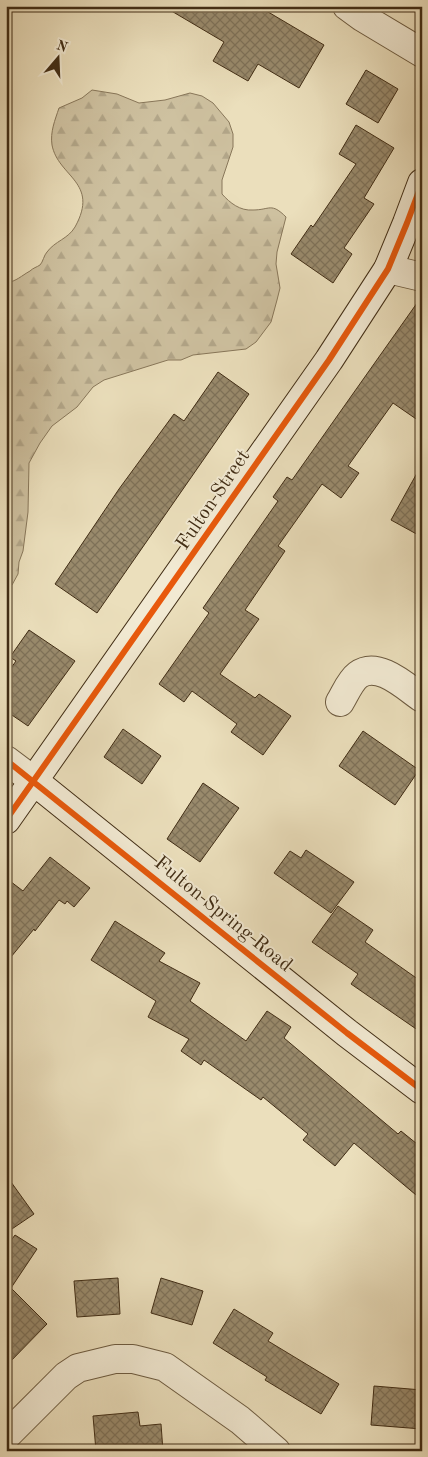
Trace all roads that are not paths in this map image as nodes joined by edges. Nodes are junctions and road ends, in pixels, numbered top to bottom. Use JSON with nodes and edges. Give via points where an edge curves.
{"nodes":[{"id":1,"x":347,"y":6,"type":"edge"},
{"id":2,"x":422,"y":53,"type":"edge"},
{"id":3,"x":422,"y":183,"type":"edge"},
{"id":4,"x":388,"y":270,"type":"junction"},
{"id":5,"x":422,"y":277,"type":"edge"},
{"id":6,"x":422,"y":698,"type":"edge"},
{"id":7,"x":340,"y":702,"type":"dead end"},
{"id":8,"x":6,"y":760,"type":"edge"},
{"id":9,"x":34,"y":781,"type":"junction"},
{"id":10,"x":6,"y":820,"type":"edge"},
{"id":11,"x":422,"y":1090,"type":"edge"},
{"id":12,"x":6,"y":1436,"type":"edge"},
{"id":13,"x":276,"y":1451,"type":"edge"}],
"edges":[{"from":1,"to":2,"type":"street"},
{"from":3,"to":4,"type":"street","name":"Fulton Street"},
{"from":4,"to":5,"type":"street"},
{"from":4,"to":9,"type":"street","name":"Fulton Street","via":[[329,360]]},
{"from":6,"to":7,"type":"street","via":[[384,674],[370,671],[357,676]]},
{"from":8,"to":9,"type":"street","name":"Fulton Spring Road"},
{"from":9,"to":10,"type":"street","name":"Fulton Street"},
{"from":9,"to":11,"type":"street","name":"Fulton Spring Road"},
{"from":12,"to":13,"type":"street","via":[[78,1368],[133,1358],[165,1367],[240,1420]]}]}
